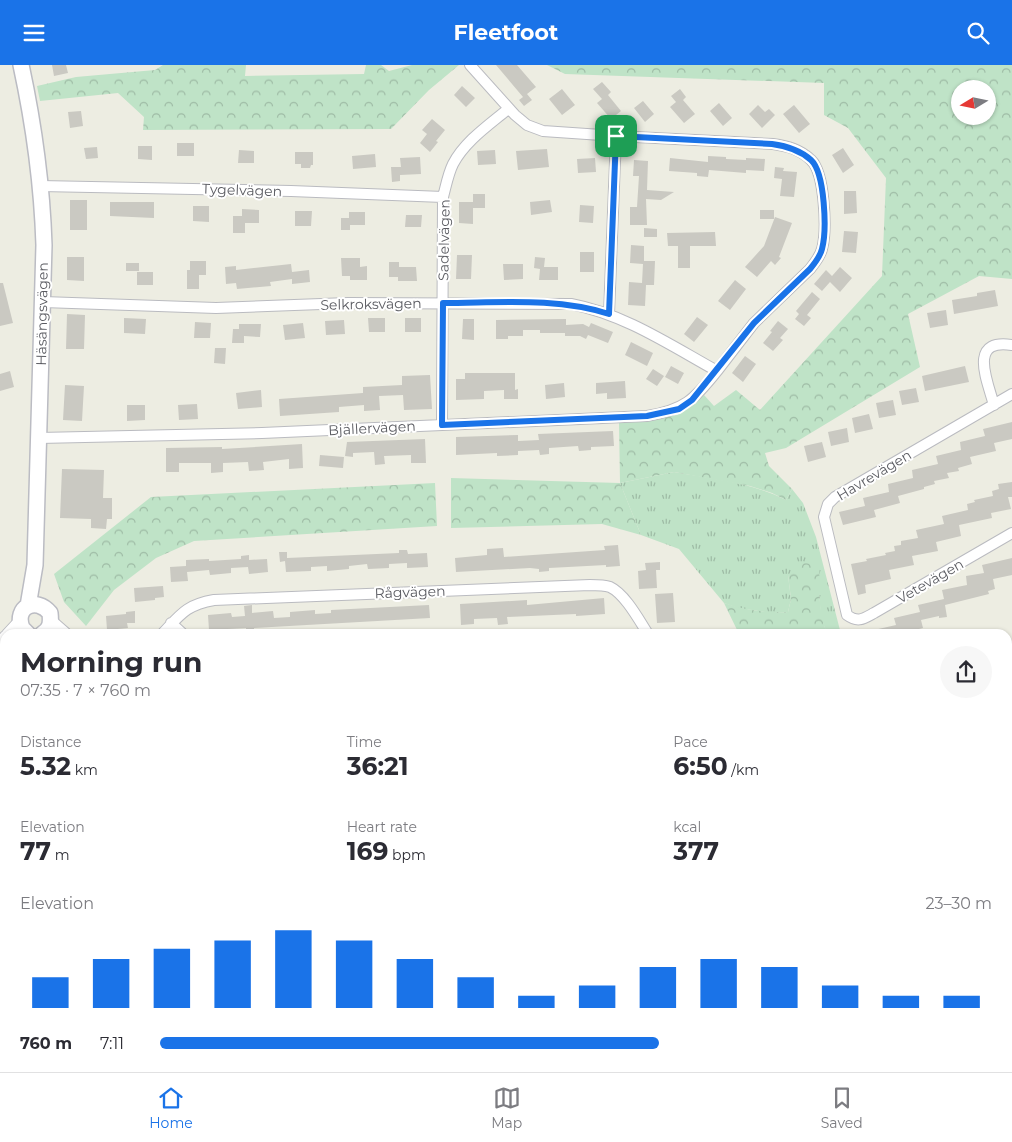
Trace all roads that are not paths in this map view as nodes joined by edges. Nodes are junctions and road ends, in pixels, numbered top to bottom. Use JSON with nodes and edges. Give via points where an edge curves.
{"nodes":[{"id":1,"x":21,"y":65,"type":"edge"},
{"id":2,"x":470,"y":65,"type":"edge"},
{"id":3,"x":508,"y":109,"type":"junction"},
{"id":4,"x":616,"y":136,"type":"junction"},
{"id":5,"x":40,"y":185,"type":"junction"},
{"id":6,"x":443,"y":197,"type":"junction"},
{"id":7,"x":43,"y":302,"type":"junction"},
{"id":8,"x":443,"y":303,"type":"junction"},
{"id":9,"x":609,"y":314,"type":"junction"},
{"id":10,"x":1012,"y":345,"type":"edge"},
{"id":11,"x":716,"y":371,"type":"junction"},
{"id":12,"x":1012,"y":394,"type":"edge"},
{"id":13,"x":994,"y":405,"type":"junction"},
{"id":14,"x":442,"y":425,"type":"junction"},
{"id":15,"x":39,"y":438,"type":"junction"},
{"id":16,"x":1012,"y":533,"type":"edge"},
{"id":17,"x":35,"y":565,"type":"junction"},
{"id":18,"x":28,"y":606,"type":"junction"},
{"id":19,"x":48,"y":614,"type":"junction"},
{"id":20,"x":847,"y":615,"type":"joint"},
{"id":21,"x":20,"y":620,"type":"junction"},
{"id":22,"x":172,"y":623,"type":"junction"},
{"id":23,"x":12,"y":629,"type":"edge"},
{"id":24,"x":23,"y":629,"type":"edge"},
{"id":25,"x":48,"y":629,"type":"edge"},
{"id":26,"x":62,"y":629,"type":"edge"},
{"id":27,"x":167,"y":629,"type":"edge"},
{"id":28,"x":178,"y":629,"type":"edge"},
{"id":29,"x":645,"y":629,"type":"edge"}],
"edges":[{"from":1,"to":5,"type":"street","name":"Häsängsvägen"},
{"from":2,"to":3,"type":"street"},
{"from":3,"to":4,"type":"street","via":[[527,125],[542,131]]},
{"from":3,"to":6,"type":"street","name":"Sadelvägen","via":[[461,153],[453,165]]},
{"from":4,"to":9,"type":"street"},
{"from":4,"to":11,"type":"street","via":[[787,146],[802,152],[818,168],[824,237],[818,259],[754,323]]},
{"from":5,"to":6,"type":"street","name":"Tygelvägen"},
{"from":5,"to":7,"type":"street","name":"Häsängsvägen","via":[[44,238]]},
{"from":6,"to":8,"type":"street","name":"Sadelvägen"},
{"from":7,"to":8,"type":"street","name":"Selkroksvägen","via":[[216,308]]},
{"from":7,"to":15,"type":"street","name":"Häsängsvägen"},
{"from":8,"to":9,"type":"street","name":"Selkroksvägen","via":[[558,303]]},
{"from":8,"to":14,"type":"street","name":"Sadelvägen"},
{"from":9,"to":11,"type":"street","name":"Selkroksvägen"},
{"from":10,"to":13,"type":"street","via":[[997,344],[989,347],[984,355],[983,366]]},
{"from":11,"to":14,"type":"street","name":"Bjällervägen","via":[[692,400],[663,414]]},
{"from":12,"to":13,"type":"street","name":"Havrevägen"},
{"from":13,"to":20,"type":"street","name":"Havrevägen","via":[[828,504],[824,517]]},
{"from":14,"to":15,"type":"street","name":"Bjällervägen"},
{"from":15,"to":17,"type":"street","name":"Häsängsvägen"},
{"from":16,"to":20,"type":"street","name":"Vetevägen","via":[[868,617],[854,620]]},
{"from":17,"to":18,"type":"street","name":"Häsängsvägen"},
{"from":17,"to":19,"type":"street","name":"Häsängsvägen"},
{"from":18,"to":19,"type":"street","via":[[35,604]]},
{"from":18,"to":21,"type":"street"},
{"from":19,"to":25,"type":"street"},
{"from":19,"to":26,"type":"street"},
{"from":21,"to":23,"type":"street"},
{"from":21,"to":24,"type":"street"},
{"from":22,"to":27,"type":"street","name":"Rågvägen"},
{"from":22,"to":28,"type":"street"},
{"from":22,"to":29,"type":"street","name":"Rågvägen","via":[[189,607],[214,600],[590,585],[610,587],[618,593]]}]}
